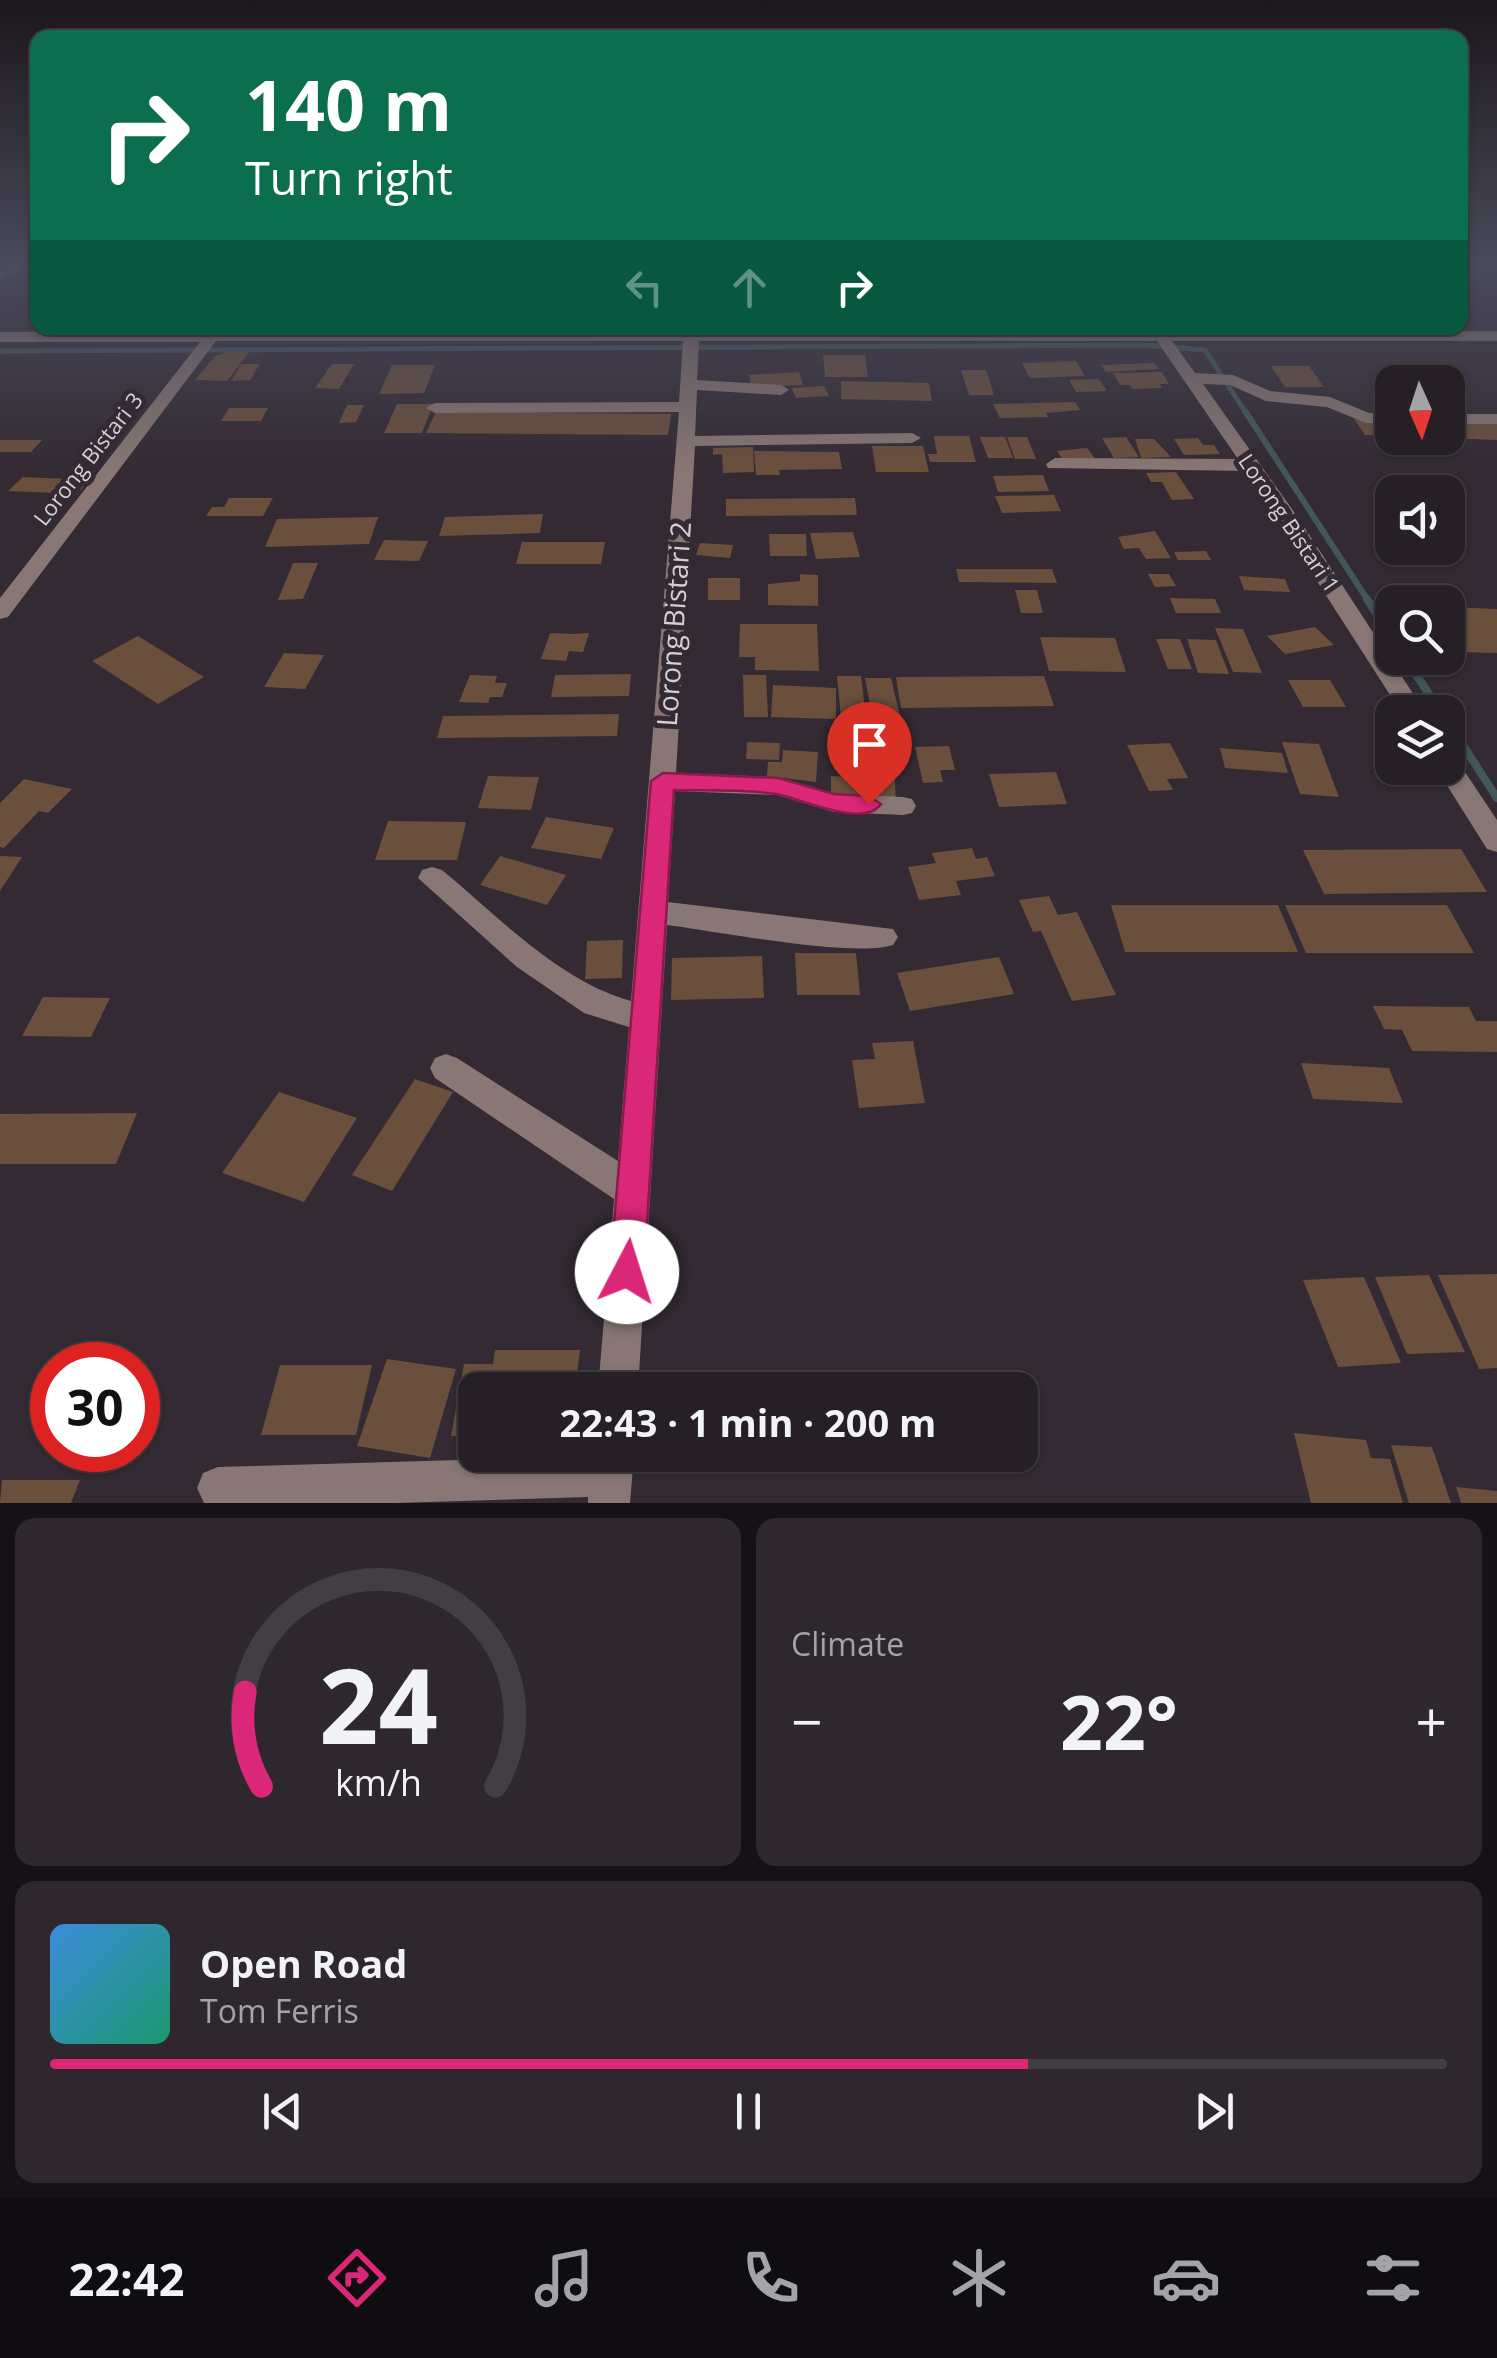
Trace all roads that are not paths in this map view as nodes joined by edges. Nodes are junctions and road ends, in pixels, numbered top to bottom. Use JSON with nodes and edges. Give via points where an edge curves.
{"nodes":[{"id":1,"x":338,"y":335,"type":"edge"},
{"id":2,"x":674,"y":335,"type":"edge"},
{"id":3,"x":943,"y":335,"type":"edge"},
{"id":4,"x":1055,"y":335,"type":"edge"},
{"id":5,"x":1260,"y":335,"type":"edge"},
{"id":6,"x":1468,"y":335,"type":"edge"},
{"id":7,"x":1497,"y":336,"type":"edge"},
{"id":8,"x":0,"y":337,"type":"edge"},
{"id":9,"x":1166,"y":344,"type":"junction"},
{"id":10,"x":692,"y":345,"type":"junction"},
{"id":11,"x":205,"y":346,"type":"junction"},
{"id":12,"x":1188,"y":378,"type":"junction"},
{"id":13,"x":781,"y":390,"type":"dead end"},
{"id":14,"x":688,"y":396,"type":"junction"},
{"id":15,"x":434,"y":408,"type":"dead end"},
{"id":16,"x":1375,"y":418,"type":"edge"},
{"id":17,"x":1465,"y":419,"type":"edge"},
{"id":18,"x":1497,"y":419,"type":"edge"},
{"id":19,"x":912,"y":438,"type":"dead end"},
{"id":20,"x":685,"y":440,"type":"junction"},
{"id":21,"x":1055,"y":464,"type":"dead end"},
{"id":22,"x":1250,"y":465,"type":"junction"},
{"id":23,"x":0,"y":612,"type":"edge"},
{"id":24,"x":1402,"y":695,"type":"edge"},
{"id":25,"x":663,"y":781,"type":"junction"},
{"id":26,"x":1460,"y":785,"type":"edge"},
{"id":27,"x":903,"y":806,"type":"dead end"},
{"id":28,"x":1497,"y":842,"type":"edge"},
{"id":29,"x":432,"y":878,"type":"dead end"},
{"id":30,"x":654,"y":912,"type":"junction"},
{"id":31,"x":883,"y":937,"type":"dead end"},
{"id":32,"x":646,"y":1019,"type":"junction"},
{"id":33,"x":446,"y":1068,"type":"dead end"},
{"id":34,"x":634,"y":1192,"type":"junction"},
{"id":35,"x":619,"y":1372,"type":"edge"},
{"id":36,"x":611,"y":1478,"type":"edge"},
{"id":37,"x":218,"y":1488,"type":"dead end"}],
"edges":[{"from":1,"to":11,"type":"street"},
{"from":2,"to":10,"type":"street"},
{"from":3,"to":10,"type":"street"},
{"from":4,"to":9,"type":"street"},
{"from":5,"to":9,"type":"street"},
{"from":6,"to":7,"type":"street"},
{"from":8,"to":11,"type":"street"},
{"from":9,"to":12,"type":"street","name":"Lorong Bistari 1"},
{"from":10,"to":14,"type":"street","name":"Lorong Bistari 2"},
{"from":11,"to":23,"type":"street","name":"Lorong Bistari 3"},
{"from":12,"to":16,"type":"street","via":[[1233,380],[1266,396],[1330,402]]},
{"from":12,"to":22,"type":"street","name":"Lorong Bistari 1"},
{"from":13,"to":14,"type":"street"},
{"from":14,"to":15,"type":"street"},
{"from":14,"to":20,"type":"street","name":"Lorong Bistari 2"},
{"from":17,"to":18,"type":"street"},
{"from":19,"to":20,"type":"street"},
{"from":20,"to":25,"type":"street","name":"Lorong Bistari 2"},
{"from":21,"to":22,"type":"street"},
{"from":22,"to":24,"type":"street","name":"Lorong Bistari 1"},
{"from":25,"to":27,"type":"street","via":[[778,786],[834,803]]},
{"from":25,"to":30,"type":"street","name":"Lorong Bistari 2"},
{"from":26,"to":28,"type":"street"},
{"from":29,"to":32,"type":"street","via":[[595,1004]]},
{"from":30,"to":31,"type":"street"},
{"from":30,"to":32,"type":"street","name":"Lorong Bistari 2"},
{"from":32,"to":34,"type":"street","name":"Lorong Bistari 2"},
{"from":33,"to":34,"type":"street"},
{"from":34,"to":35,"type":"street","name":"Lorong Bistari 2"},
{"from":36,"to":37,"type":"street"}]}
